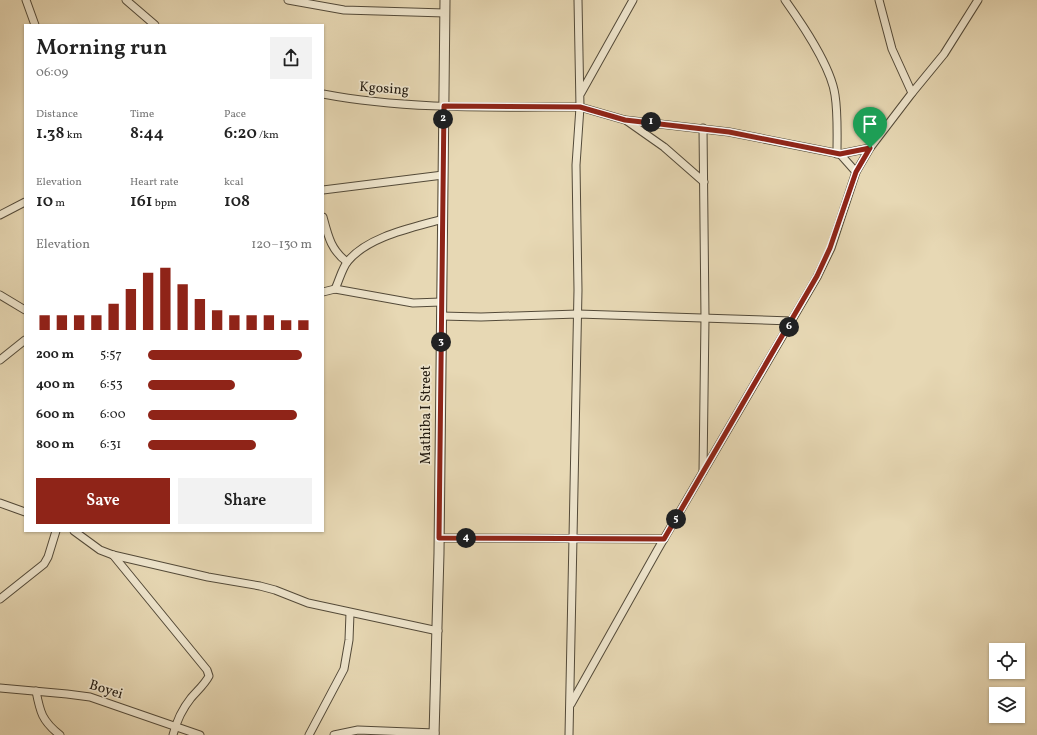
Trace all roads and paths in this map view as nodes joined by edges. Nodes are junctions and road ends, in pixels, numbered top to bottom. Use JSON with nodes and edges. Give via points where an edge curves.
{"nodes":[{"id":1,"x":26,"y":0,"type":"edge"},
{"id":2,"x":126,"y":0,"type":"edge"},
{"id":3,"x":288,"y":0,"type":"edge"},
{"id":4,"x":445,"y":0,"type":"edge"},
{"id":5,"x":578,"y":0,"type":"edge"},
{"id":6,"x":633,"y":0,"type":"edge"},
{"id":7,"x":785,"y":0,"type":"edge"},
{"id":8,"x":880,"y":0,"type":"edge"},
{"id":9,"x":978,"y":0,"type":"edge"},
{"id":10,"x":445,"y":13,"type":"junction"},
{"id":11,"x":35,"y":24,"type":"edge"},
{"id":12,"x":152,"y":24,"type":"edge"},
{"id":13,"x":581,"y":93,"type":"junction"},
{"id":14,"x":912,"y":93,"type":"junction"},
{"id":15,"x":324,"y":94,"type":"edge"},
{"id":16,"x":444,"y":106,"type":"junction"},
{"id":17,"x":580,"y":107,"type":"junction"},
{"id":18,"x":625,"y":120,"type":"junction"},
{"id":19,"x":703,"y":128,"type":"junction"},
{"id":20,"x":870,"y":148,"type":"junction"},
{"id":21,"x":838,"y":154,"type":"junction"},
{"id":22,"x":856,"y":172,"type":"junction"},
{"id":23,"x":443,"y":175,"type":"junction"},
{"id":24,"x":704,"y":182,"type":"junction"},
{"id":25,"x":324,"y":190,"type":"edge"},
{"id":26,"x":24,"y":203,"type":"edge"},
{"id":27,"x":0,"y":215,"type":"edge"},
{"id":28,"x":442,"y":219,"type":"junction"},
{"id":29,"x":324,"y":221,"type":"edge"},
{"id":30,"x":347,"y":262,"type":"junction"},
{"id":31,"x":335,"y":289,"type":"junction"},
{"id":32,"x":324,"y":292,"type":"edge"},
{"id":33,"x":0,"y":295,"type":"edge"},
{"id":34,"x":441,"y":302,"type":"junction"},
{"id":35,"x":24,"y":309,"type":"edge"},
{"id":36,"x":578,"y":314,"type":"junction"},
{"id":37,"x":441,"y":316,"type":"junction"},
{"id":38,"x":705,"y":318,"type":"junction"},
{"id":39,"x":792,"y":321,"type":"junction"},
{"id":40,"x":24,"y":341,"type":"edge"},
{"id":41,"x":0,"y":360,"type":"edge"},
{"id":42,"x":703,"y":474,"type":"junction"},
{"id":43,"x":0,"y":502,"type":"edge"},
{"id":44,"x":24,"y":512,"type":"edge"},
{"id":45,"x":56,"y":532,"type":"edge"},
{"id":46,"x":75,"y":532,"type":"edge"},
{"id":47,"x":439,"y":538,"type":"junction"},
{"id":48,"x":573,"y":538,"type":"junction"},
{"id":49,"x":664,"y":539,"type":"junction"},
{"id":50,"x":113,"y":555,"type":"junction"},
{"id":51,"x":0,"y":599,"type":"edge"},
{"id":52,"x":350,"y":613,"type":"junction"},
{"id":53,"x":438,"y":631,"type":"junction"},
{"id":54,"x":0,"y":688,"type":"edge"},
{"id":55,"x":36,"y":691,"type":"junction"},
{"id":56,"x":570,"y":706,"type":"junction"},
{"id":57,"x":175,"y":727,"type":"junction"},
{"id":58,"x":435,"y":734,"type":"edge"},
{"id":59,"x":60,"y":735,"type":"edge"},
{"id":60,"x":173,"y":735,"type":"edge"},
{"id":61,"x":200,"y":735,"type":"edge"},
{"id":62,"x":309,"y":735,"type":"edge"},
{"id":63,"x":334,"y":735,"type":"edge"},
{"id":64,"x":569,"y":735,"type":"edge"}],
"edges":[{"from":1,"to":11,"type":"street"},
{"from":2,"to":12,"type":"street"},
{"from":3,"to":10,"type":"street","via":[[344,10]]},
{"from":4,"to":10,"type":"street","name":"Mathiba I Street"},
{"from":5,"to":13,"type":"street"},
{"from":6,"to":13,"type":"street"},
{"from":7,"to":21,"type":"street","via":[[810,37],[831,81],[835,94]]},
{"from":8,"to":14,"type":"street","via":[[892,49]]},
{"from":9,"to":14,"type":"street","via":[[947,49]]},
{"from":10,"to":16,"type":"street","name":"Mathiba I Street"},
{"from":13,"to":17,"type":"street"},
{"from":14,"to":20,"type":"street"},
{"from":15,"to":16,"type":"street","name":"Kgosing","via":[[360,101]]},
{"from":16,"to":17,"type":"street","name":"Kgosing"},
{"from":16,"to":23,"type":"street","name":"Mathiba I Street"},
{"from":17,"to":18,"type":"street","name":"Kgosing"},
{"from":17,"to":36,"type":"street","via":[[576,172]]},
{"from":18,"to":19,"type":"street"},
{"from":18,"to":24,"type":"street","via":[[664,146]]},
{"from":19,"to":21,"type":"street"},
{"from":19,"to":24,"type":"street"},
{"from":20,"to":21,"type":"street"},
{"from":20,"to":22,"type":"street"},
{"from":21,"to":22,"type":"street"},
{"from":22,"to":39,"type":"street","via":[[830,248]]},
{"from":23,"to":25,"type":"street"},
{"from":23,"to":28,"type":"street","name":"Mathiba I Street"},
{"from":24,"to":38,"type":"street"},
{"from":26,"to":27,"type":"street"},
{"from":28,"to":30,"type":"street","via":[[385,237],[358,252]]},
{"from":28,"to":34,"type":"street","name":"Mathiba I Street"},
{"from":29,"to":30,"type":"street","via":[[330,244]]},
{"from":30,"to":31,"type":"street"},
{"from":31,"to":32,"type":"street"},
{"from":31,"to":34,"type":"street","via":[[413,303]]},
{"from":33,"to":35,"type":"street"},
{"from":34,"to":37,"type":"street","name":"Mathiba I Street"},
{"from":36,"to":37,"type":"street"},
{"from":36,"to":38,"type":"street"},
{"from":36,"to":48,"type":"street"},
{"from":37,"to":47,"type":"street","name":"Mathiba I Street"},
{"from":38,"to":39,"type":"street"},
{"from":38,"to":42,"type":"street"},
{"from":39,"to":42,"type":"street"},
{"from":40,"to":41,"type":"street"},
{"from":42,"to":49,"type":"street"},
{"from":43,"to":44,"type":"street"},
{"from":45,"to":51,"type":"street","via":[[44,564]]},
{"from":46,"to":50,"type":"street","via":[[100,550]]},
{"from":47,"to":48,"type":"street"},
{"from":47,"to":53,"type":"street","name":"Mathiba I Street"},
{"from":48,"to":49,"type":"street"},
{"from":48,"to":56,"type":"street"},
{"from":49,"to":56,"type":"street"},
{"from":50,"to":52,"type":"street","via":[[276,590]]},
{"from":50,"to":57,"type":"street","via":[[207,670],[207,680],[190,699]]},
{"from":52,"to":53,"type":"street"},
{"from":52,"to":62,"type":"street","via":[[344,669]]},
{"from":53,"to":58,"type":"street","name":"Mathiba I Street"},
{"from":54,"to":55,"type":"street","name":"Boyei"},
{"from":55,"to":57,"type":"street","name":"Boyei","via":[[90,697]]},
{"from":55,"to":59,"type":"street","via":[[41,714],[49,726]]},
{"from":56,"to":64,"type":"street"},
{"from":57,"to":60,"type":"street"},
{"from":57,"to":61,"type":"street","name":"Boyei"},
{"from":58,"to":63,"type":"street","via":[[358,730]]}]}
